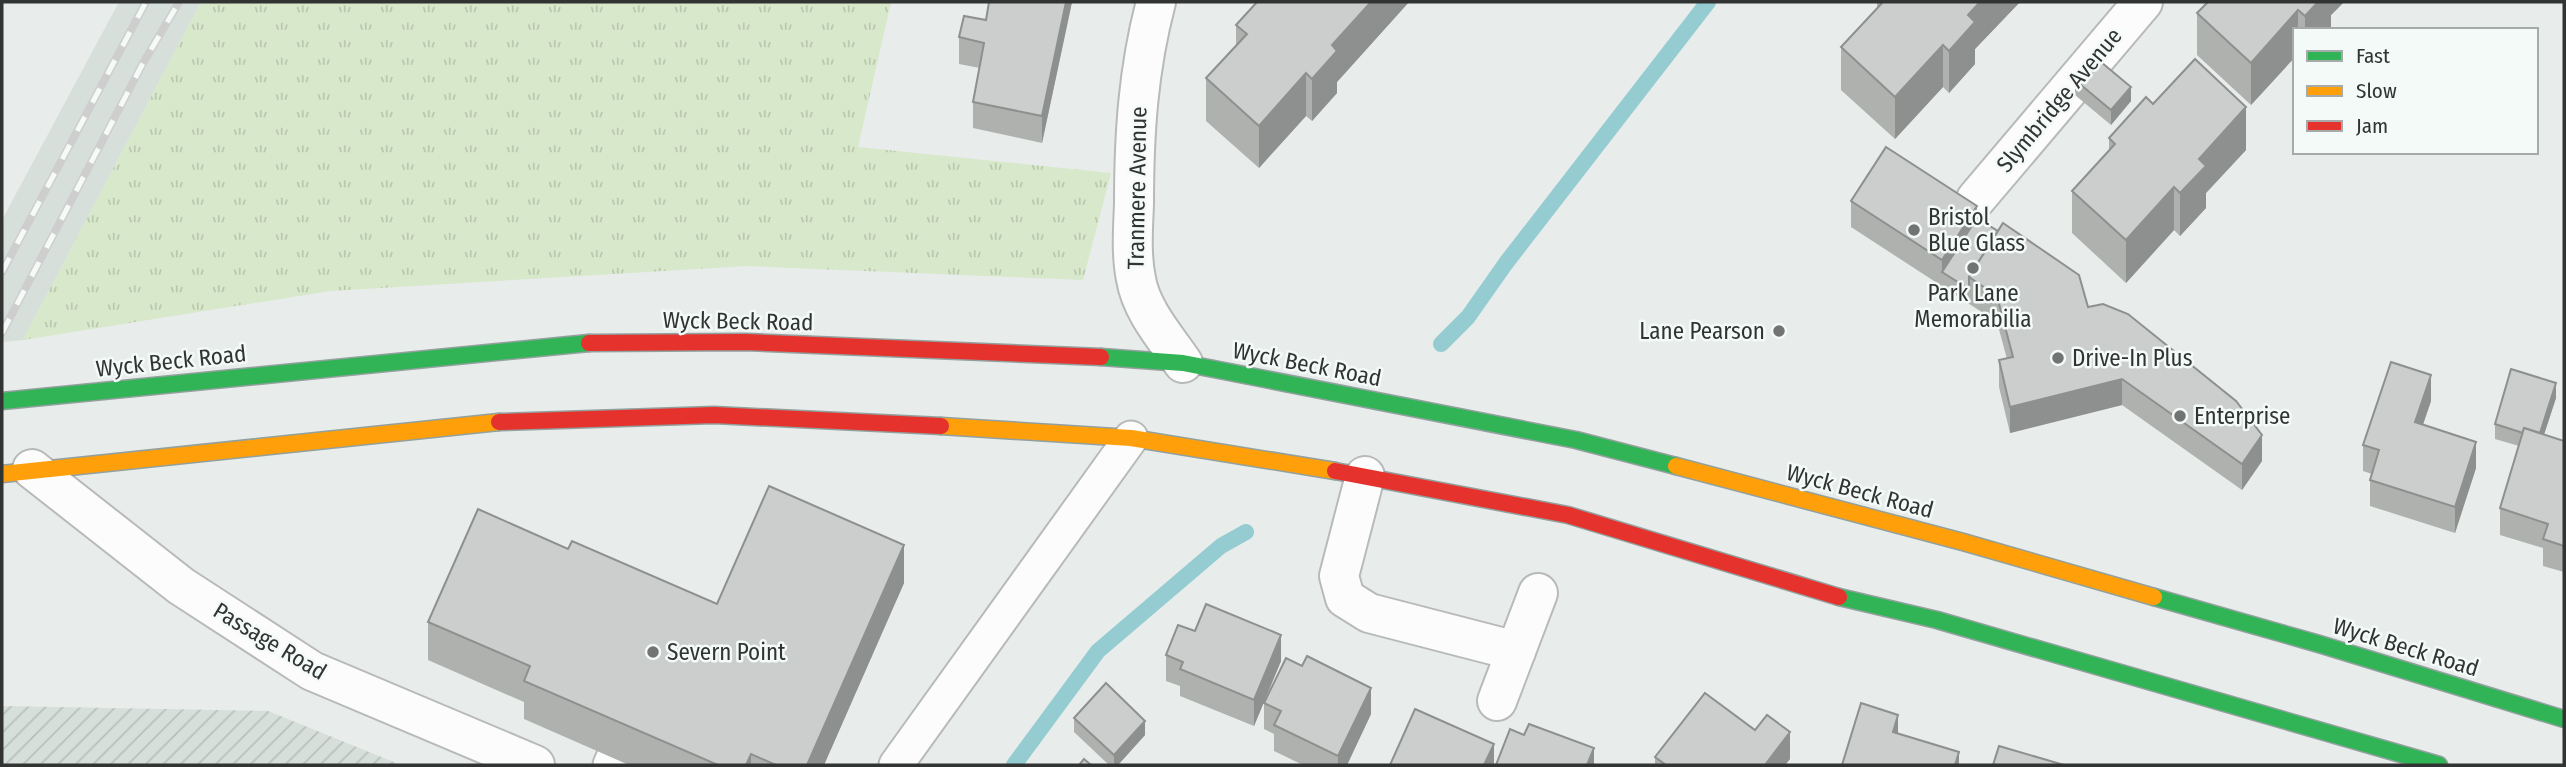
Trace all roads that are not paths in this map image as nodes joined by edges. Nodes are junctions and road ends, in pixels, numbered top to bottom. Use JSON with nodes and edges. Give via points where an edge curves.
{"nodes":[{"id":1,"x":1156,"y":2,"type":"edge"},
{"id":2,"x":2143,"y":2,"type":"edge"},
{"id":3,"x":1976,"y":199,"type":"dead end"},
{"id":4,"x":1183,"y":363,"type":"junction"},
{"id":5,"x":8,"y":400,"type":"edge"},
{"id":6,"x":1131,"y":438,"type":"junction"},
{"id":7,"x":17,"y":471,"type":"edge"},
{"id":8,"x":1365,"y":476,"type":"junction"},
{"id":9,"x":1538,"y":593,"type":"dead end"},
{"id":10,"x":1516,"y":651,"type":"junction"},
{"id":11,"x":1497,"y":701,"type":"dead end"},
{"id":12,"x":2564,"y":719,"type":"edge"},
{"id":13,"x":535,"y":765,"type":"edge"},
{"id":14,"x":896,"y":765,"type":"edge"},
{"id":15,"x":2439,"y":765,"type":"edge"}],
"edges":[{"from":1,"to":4,"type":"street","name":"Tranmere Avenue","via":[[1135,124],[1136,280],[1146,306]]},
{"from":2,"to":3,"type":"street","name":"Slymbridge Avenue"},
{"from":4,"to":5,"type":"main road","name":"Wyck Beck Road","via":[[787,344],[593,343]]},
{"from":4,"to":12,"type":"main road","name":"Wyck Beck Road","via":[[1576,440],[1963,542]]},
{"from":6,"to":7,"type":"main road","via":[[835,419],[688,416],[487,422]]},
{"from":6,"to":8,"type":"main road"},
{"from":6,"to":14,"type":"lane"},
{"from":7,"to":13,"type":"street","name":"Passage Road","via":[[312,671]]},
{"from":8,"to":10,"type":"street","via":[[1339,576],[1345,598],[1369,613]]},
{"from":8,"to":15,"type":"main road","via":[[1568,515],[1846,599],[1937,620]]},
{"from":9,"to":10,"type":"street"},
{"from":10,"to":11,"type":"street"}]}
